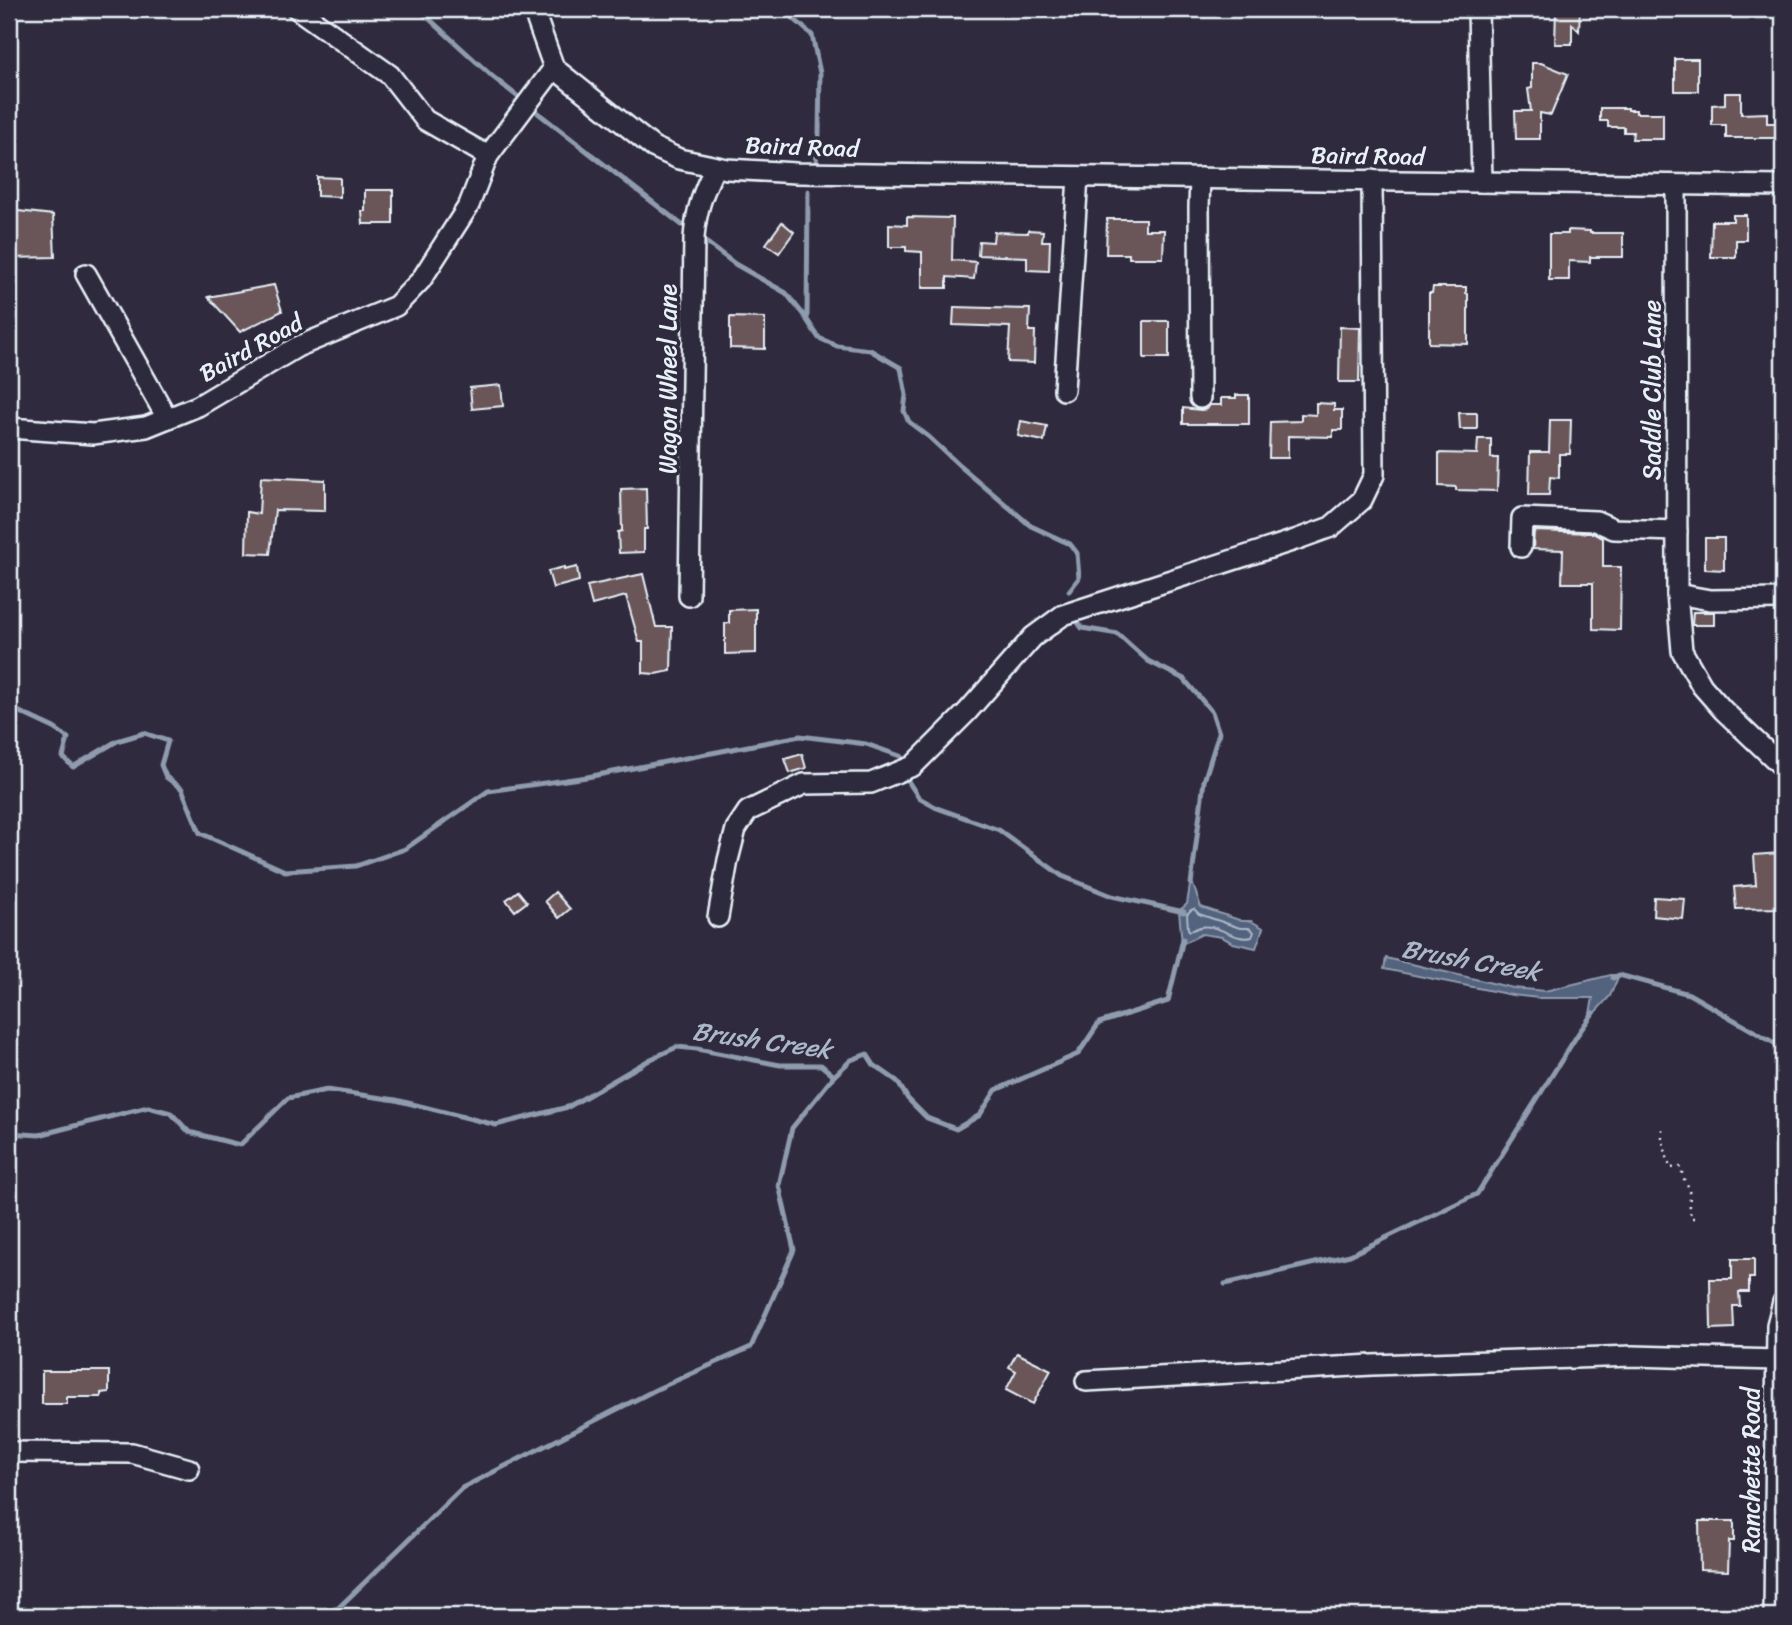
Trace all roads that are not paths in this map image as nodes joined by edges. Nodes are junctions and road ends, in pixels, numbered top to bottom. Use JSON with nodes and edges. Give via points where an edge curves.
{"nodes":[{"id":1,"x":297,"y":9,"type":"edge"},
{"id":2,"x":533,"y":9,"type":"edge"},
{"id":3,"x":1478,"y":9,"type":"edge"},
{"id":4,"x":554,"y":68,"type":"junction"},
{"id":5,"x":488,"y":156,"type":"junction"},
{"id":6,"x":715,"y":167,"type":"junction"},
{"id":7,"x":1078,"y":177,"type":"junction"},
{"id":8,"x":1200,"y":178,"type":"junction"},
{"id":9,"x":1373,"y":180,"type":"junction"},
{"id":10,"x":1482,"y":181,"type":"junction"},
{"id":11,"x":1676,"y":185,"type":"junction"},
{"id":12,"x":1783,"y":186,"type":"edge"},
{"id":13,"x":86,"y":274,"type":"dead end"},
{"id":14,"x":1064,"y":390,"type":"dead end"},
{"id":15,"x":1200,"y":398,"type":"dead end"},
{"id":16,"x":167,"y":418,"type":"junction"},
{"id":17,"x":9,"y":428,"type":"edge"},
{"id":18,"x":1677,"y":531,"type":"junction"},
{"id":19,"x":1521,"y":547,"type":"dead end"},
{"id":20,"x":1677,"y":594,"type":"junction"},
{"id":21,"x":689,"y":596,"type":"dead end"},
{"id":22,"x":1783,"y":599,"type":"edge"},
{"id":23,"x":1783,"y":767,"type":"edge"},
{"id":24,"x":718,"y":917,"type":"dead end"},
{"id":25,"x":1783,"y":1302,"type":"edge"},
{"id":26,"x":1777,"y":1360,"type":"junction"},
{"id":27,"x":1086,"y":1381,"type":"dead end"},
{"id":28,"x":9,"y":1452,"type":"edge"},
{"id":29,"x":189,"y":1469,"type":"dead end"},
{"id":30,"x":1774,"y":1616,"type":"edge"}],
"edges":[{"from":1,"to":5,"type":"street","via":[[390,75],[425,120]]},
{"from":2,"to":4,"type":"street"},
{"from":3,"to":10,"type":"street"},
{"from":4,"to":5,"type":"street","name":"Baird Road"},
{"from":4,"to":6,"type":"street","name":"Baird Road","via":[[653,147]]},
{"from":5,"to":16,"type":"street","name":"Baird Road","via":[[469,205],[421,280],[396,306],[297,346],[198,405]]},
{"from":6,"to":7,"type":"street","name":"Baird Road","via":[[796,173]]},
{"from":6,"to":21,"type":"street","name":"Wagon Wheel Lane","via":[[699,202],[694,238]]},
{"from":7,"to":8,"type":"street","name":"Baird Road"},
{"from":7,"to":14,"type":"street"},
{"from":8,"to":9,"type":"street","name":"Baird Road"},
{"from":8,"to":15,"type":"street"},
{"from":9,"to":10,"type":"street","name":"Baird Road"},
{"from":9,"to":24,"type":"street","via":[[1374,475],[1363,500],[1331,527],[1063,615],[1033,638],[912,766],[871,783],[804,784],[748,811],[736,829]]},
{"from":10,"to":11,"type":"street","name":"Baird Road"},
{"from":11,"to":12,"type":"street","name":"Baird Road"},
{"from":11,"to":18,"type":"street","name":"Saddle Club Lane"},
{"from":13,"to":16,"type":"street"},
{"from":16,"to":17,"type":"street","name":"Baird Road","via":[[146,427],[93,434]]},
{"from":18,"to":19,"type":"street","via":[[1614,529],[1596,521],[1522,519]]},
{"from":18,"to":20,"type":"street","name":"Saddle Club Lane"},
{"from":20,"to":22,"type":"street","via":[[1710,600]]},
{"from":20,"to":23,"type":"street","name":"Saddle Club Lane","via":[[1682,650],[1702,686]]},
{"from":25,"to":26,"type":"street","name":"Ranchette Road","via":[[1777,1325]]},
{"from":26,"to":27,"type":"street","via":[[1633,1356],[1372,1364]]},
{"from":26,"to":30,"type":"street","name":"Ranchette Road"},
{"from":28,"to":29,"type":"street","via":[[132,1453]]}]}
